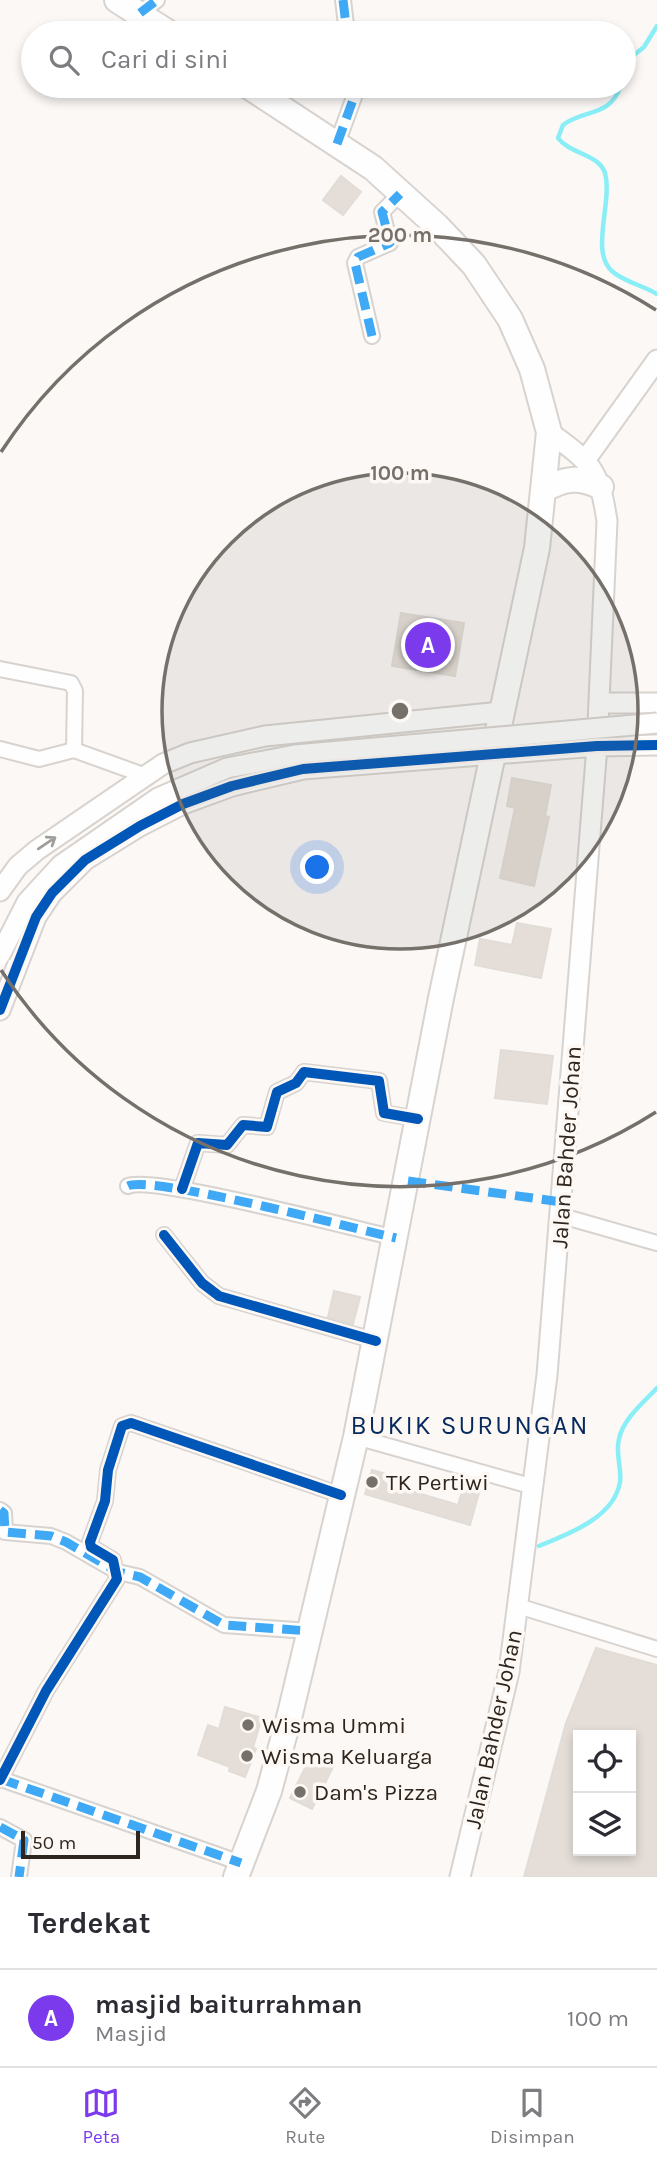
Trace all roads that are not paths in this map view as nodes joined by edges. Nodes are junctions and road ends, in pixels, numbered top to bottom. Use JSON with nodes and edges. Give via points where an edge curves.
{"nodes":[{"id":1,"x":117,"y":0,"type":"edge"},
{"id":2,"x":343,"y":0,"type":"edge"},
{"id":3,"x":148,"y":6,"type":"edge"},
{"id":4,"x":160,"y":21,"type":"edge"},
{"id":5,"x":346,"y":21,"type":"edge"},
{"id":6,"x":266,"y":98,"type":"edge"},
{"id":7,"x":354,"y":98,"type":"edge"},
{"id":8,"x":337,"y":144,"type":"junction"},
{"id":9,"x":400,"y":194,"type":"junction"},
{"id":10,"x":372,"y":336,"type":"dead end"},
{"id":11,"x":657,"y":360,"type":"edge"},
{"id":12,"x":549,"y":432,"type":"junction"},
{"id":13,"x":586,"y":459,"type":"junction"},
{"id":14,"x":601,"y":487,"type":"junction"},
{"id":15,"x":544,"y":490,"type":"junction"},
{"id":16,"x":0,"y":669,"type":"edge"},
{"id":17,"x":599,"y":703,"type":"junction"},
{"id":18,"x":657,"y":703,"type":"edge"},
{"id":19,"x":501,"y":712,"type":"junction"},
{"id":20,"x":657,"y":713,"type":"edge"},
{"id":21,"x":657,"y":723,"type":"edge"},
{"id":22,"x":657,"y":745,"type":"edge"},
{"id":23,"x":597,"y":746,"type":"junction"},
{"id":24,"x":0,"y":749,"type":"edge"},
{"id":25,"x":74,"y":750,"type":"junction"},
{"id":26,"x":491,"y":755,"type":"junction"},
{"id":27,"x":146,"y":776,"type":"junction"},
{"id":28,"x":0,"y":891,"type":"edge"},
{"id":29,"x":0,"y":935,"type":"edge"},
{"id":30,"x":0,"y":955,"type":"edge"},
{"id":31,"x":0,"y":1010,"type":"edge"},
{"id":32,"x":418,"y":1119,"type":"junction"},
{"id":33,"x":128,"y":1186,"type":"dead end"},
{"id":34,"x":182,"y":1189,"type":"junction"},
{"id":35,"x":562,"y":1216,"type":"junction"},
{"id":36,"x":163,"y":1235,"type":"dead end"},
{"id":37,"x":396,"y":1238,"type":"junction"},
{"id":38,"x":657,"y":1242,"type":"edge"},
{"id":39,"x":376,"y":1341,"type":"junction"},
{"id":40,"x":356,"y":1437,"type":"junction"},
{"id":41,"x":534,"y":1487,"type":"junction"},
{"id":42,"x":341,"y":1495,"type":"junction"},
{"id":43,"x":0,"y":1510,"type":"edge"},
{"id":44,"x":118,"y":1572,"type":"junction"},
{"id":45,"x":518,"y":1606,"type":"junction"},
{"id":46,"x":309,"y":1631,"type":"junction"},
{"id":47,"x":657,"y":1649,"type":"edge"},
{"id":48,"x":0,"y":1779,"type":"edge"},
{"id":49,"x":0,"y":1827,"type":"edge"},
{"id":50,"x":238,"y":1870,"type":"edge"},
{"id":51,"x":19,"y":1877,"type":"edge"},
{"id":52,"x":460,"y":1877,"type":"edge"}],
"edges":[{"from":1,"to":3,"type":"highway"},
{"from":2,"to":5,"type":"street"},
{"from":3,"to":4,"type":"highway"},
{"from":6,"to":8,"type":"highway"},
{"from":7,"to":8,"type":"street"},
{"from":8,"to":9,"type":"highway","via":[[373,168]]},
{"from":9,"to":10,"type":"street","via":[[382,212],[388,246],[358,257],[355,264]]},
{"from":9,"to":12,"type":"highway","via":[[474,265],[510,319],[532,369]]},
{"from":11,"to":13,"type":"main road"},
{"from":12,"to":13,"type":"main road","name":"Jalan Bahder Johan"},
{"from":12,"to":15,"type":"highway"},
{"from":13,"to":14,"type":"main road","name":"Jalan Bahder Johan"},
{"from":14,"to":15,"type":"highway","via":[[568,479]]},
{"from":14,"to":17,"type":"main road","name":"Jalan Bahder Johan","via":[[607,521]]},
{"from":15,"to":19,"type":"highway","via":[[537,548]]},
{"from":16,"to":25,"type":"street","via":[[71,683]]},
{"from":17,"to":18,"type":"main road"},
{"from":17,"to":23,"type":"main road","name":"Jalan Bahder Johan"},
{"from":19,"to":26,"type":"highway"},
{"from":19,"to":27,"type":"main road","via":[[265,736],[190,753]]},
{"from":20,"to":29,"type":"main road","via":[[293,744],[222,759],[149,791],[55,858],[33,879]]},
{"from":21,"to":30,"type":"main road","bridge":true,"via":[[295,755],[227,768],[158,798],[61,865],[27,902]]},
{"from":22,"to":23,"type":"main road"},
{"from":23,"to":26,"type":"main road"},
{"from":23,"to":35,"type":"main road","name":"Jalan Bahder Johan"},
{"from":24,"to":25,"type":"street","via":[[39,759]]},
{"from":25,"to":27,"type":"street"},
{"from":26,"to":31,"type":"main road","via":[[303,769],[232,786],[140,825],[85,860],[52,893],[36,917]]},
{"from":26,"to":32,"type":"highway"},
{"from":28,"to":27,"type":"main road","one_way":true,"via":[[37,850]]},
{"from":32,"to":34,"type":"street","via":[[384,1113],[379,1081],[304,1072],[296,1083],[277,1092],[267,1127],[243,1125],[227,1145],[198,1143]]},
{"from":32,"to":37,"type":"highway"},
{"from":33,"to":34,"type":"street","via":[[145,1182]]},
{"from":34,"to":37,"type":"street"},
{"from":35,"to":38,"type":"street"},
{"from":35,"to":41,"type":"main road","name":"Jalan Bahder Johan"},
{"from":36,"to":39,"type":"street","via":[[202,1283],[219,1296]]},
{"from":37,"to":39,"type":"highway"},
{"from":39,"to":40,"type":"highway"},
{"from":40,"to":41,"type":"street"},
{"from":40,"to":42,"type":"highway"},
{"from":41,"to":45,"type":"main road","name":"Jalan Bahder Johan"},
{"from":42,"to":44,"type":"street","via":[[126,1424],[108,1469],[105,1501],[90,1542],[113,1560]]},
{"from":42,"to":46,"type":"highway"},
{"from":43,"to":44,"type":"street","via":[[5,1532],[51,1536]]},
{"from":44,"to":46,"type":"street","via":[[132,1572],[225,1625]]},
{"from":44,"to":48,"type":"street","via":[[46,1690]]},
{"from":45,"to":47,"type":"street"},
{"from":45,"to":52,"type":"main road","name":"Jalan Bahder Johan","via":[[509,1672]]},
{"from":46,"to":50,"type":"highway","via":[[268,1791]]},
{"from":48,"to":50,"type":"street"},
{"from":49,"to":51,"type":"street","via":[[24,1840]]}]}
